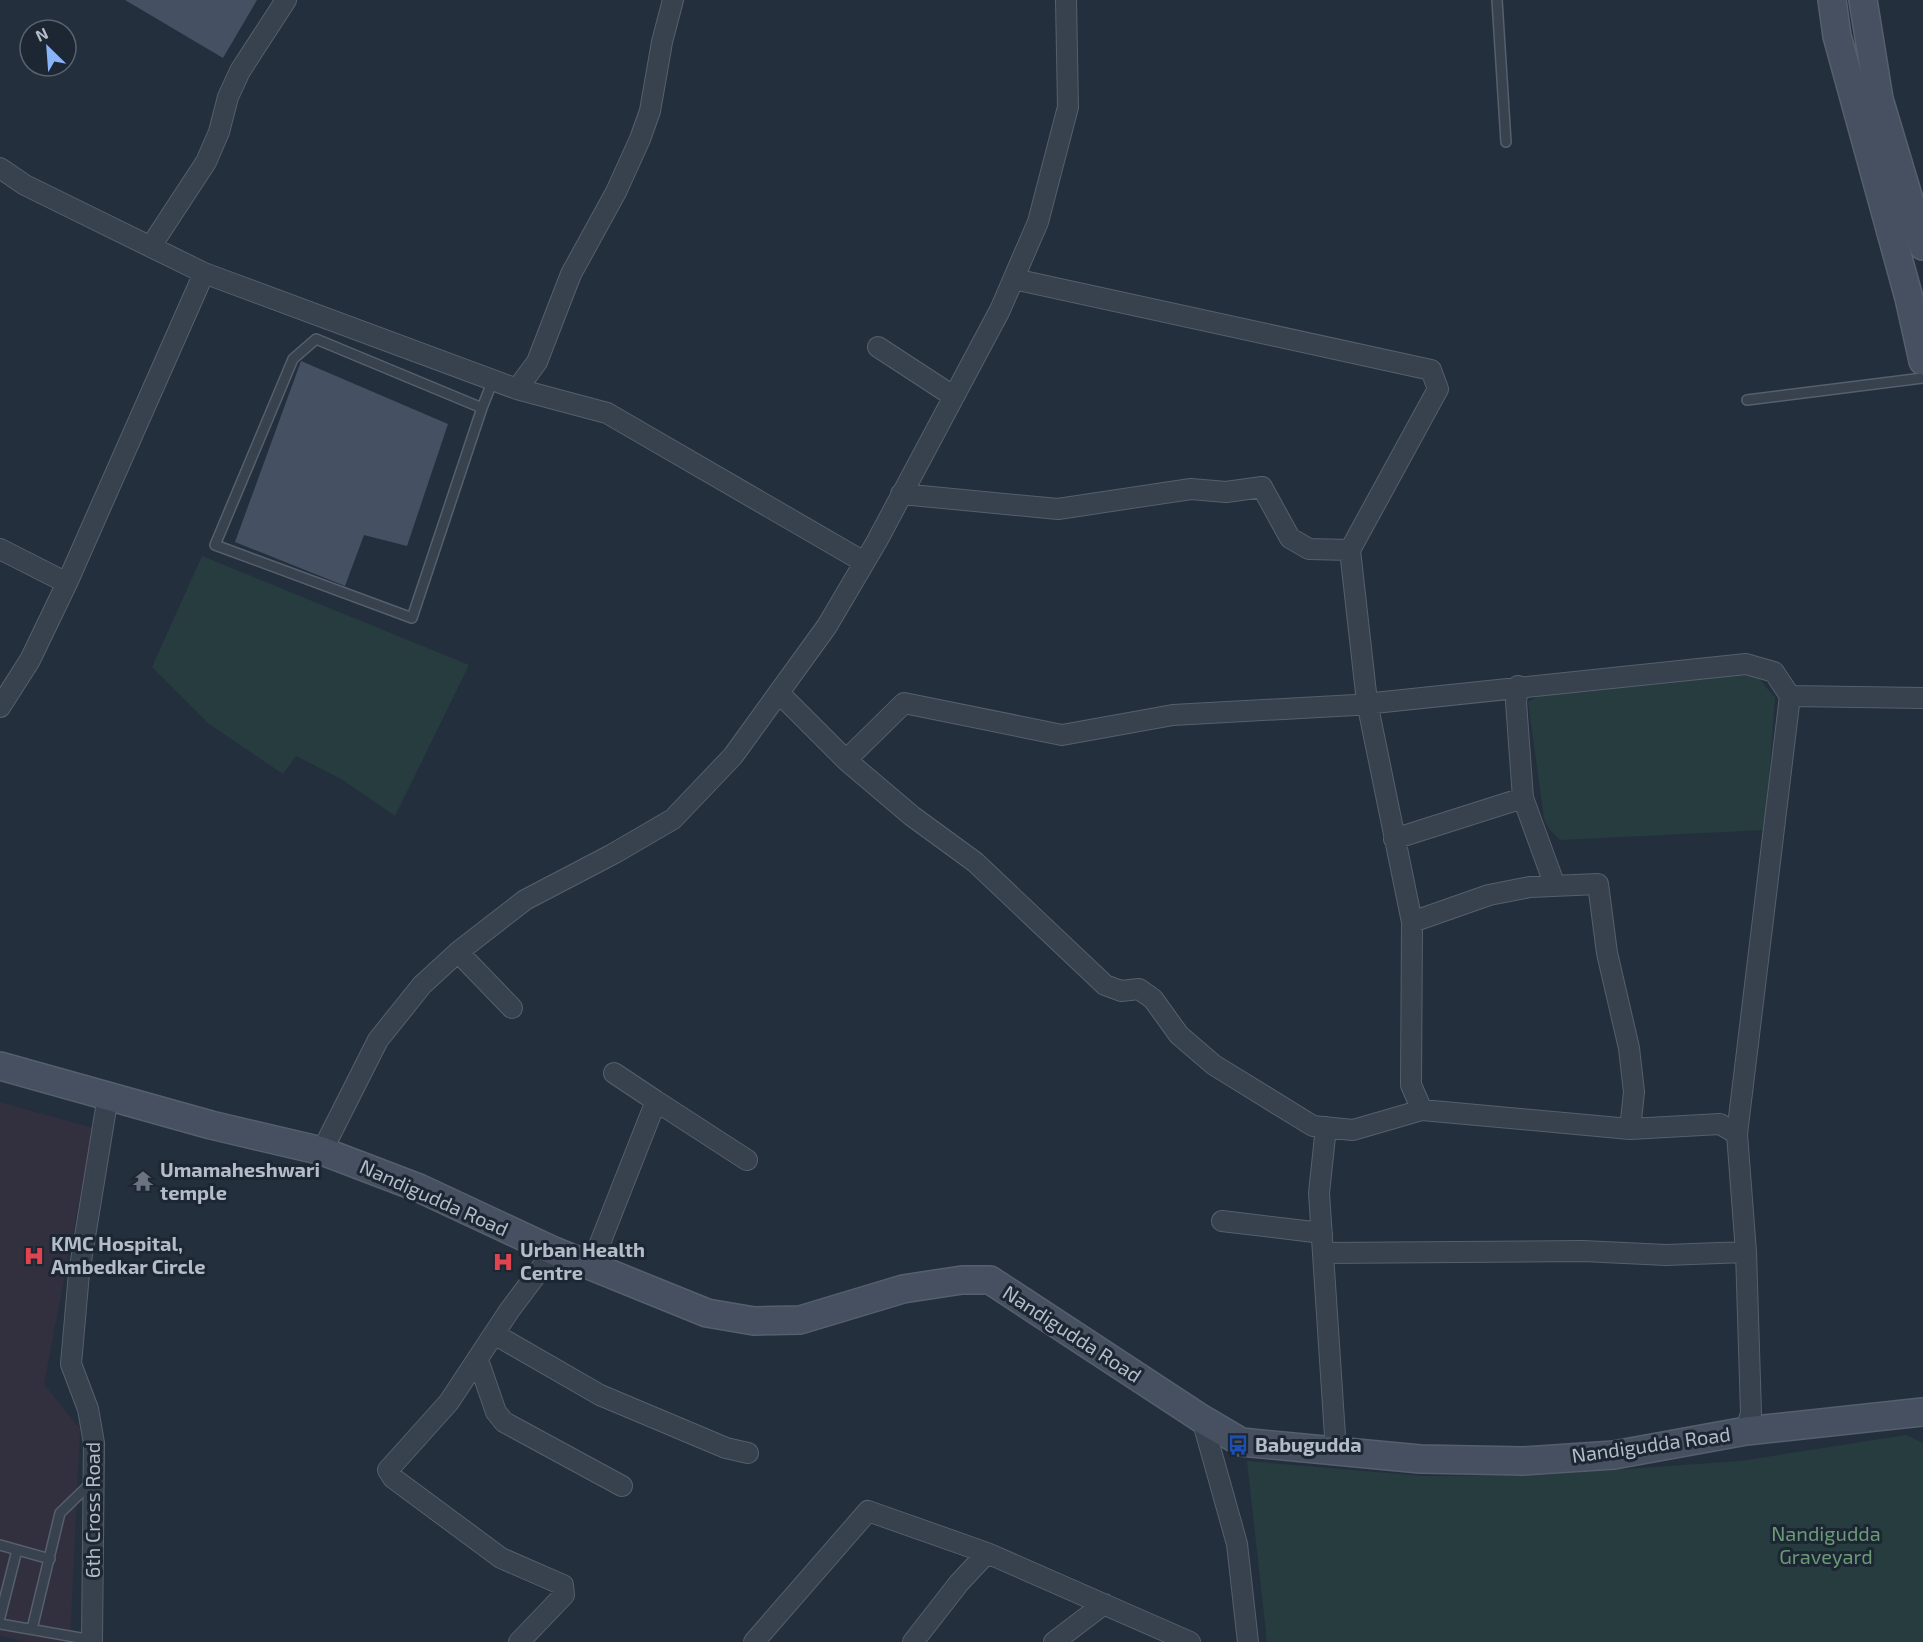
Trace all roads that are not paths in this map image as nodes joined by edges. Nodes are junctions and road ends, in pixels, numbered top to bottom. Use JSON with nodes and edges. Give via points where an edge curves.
{"nodes":[{"id":1,"x":286,"y":0,"type":"edge"},
{"id":2,"x":673,"y":0,"type":"edge"},
{"id":3,"x":1066,"y":0,"type":"edge"},
{"id":4,"x":1497,"y":0,"type":"edge"},
{"id":5,"x":1832,"y":0,"type":"edge"},
{"id":6,"x":1863,"y":0,"type":"edge"},
{"id":7,"x":1506,"y":142,"type":"dead end"},
{"id":8,"x":0,"y":168,"type":"edge"},
{"id":9,"x":151,"y":246,"type":"junction"},
{"id":10,"x":1923,"y":246,"type":"edge"},
{"id":11,"x":204,"y":273,"type":"junction"},
{"id":12,"x":1014,"y":279,"type":"junction"},
{"id":13,"x":878,"y":347,"type":"dead end"},
{"id":14,"x":1923,"y":361,"type":"edge"},
{"id":15,"x":1923,"y":378,"type":"edge"},
{"id":16,"x":493,"y":380,"type":"junction"},
{"id":17,"x":517,"y":389,"type":"junction"},
{"id":18,"x":953,"y":396,"type":"junction"},
{"id":19,"x":1747,"y":400,"type":"dead end"},
{"id":20,"x":482,"y":408,"type":"junction"},
{"id":21,"x":901,"y":494,"type":"junction"},
{"id":22,"x":0,"y":549,"type":"edge"},
{"id":23,"x":1350,"y":550,"type":"junction"},
{"id":24,"x":864,"y":562,"type":"junction"},
{"id":25,"x":67,"y":583,"type":"junction"},
{"id":26,"x":1518,"y":686,"type":"junction"},
{"id":27,"x":780,"y":694,"type":"junction"},
{"id":28,"x":1790,"y":696,"type":"junction"},
{"id":29,"x":1923,"y":698,"type":"edge"},
{"id":30,"x":1367,"y":702,"type":"junction"},
{"id":31,"x":0,"y":707,"type":"edge"},
{"id":32,"x":846,"y":760,"type":"junction"},
{"id":33,"x":1523,"y":798,"type":"junction"},
{"id":34,"x":1394,"y":838,"type":"junction"},
{"id":35,"x":1555,"y":886,"type":"junction"},
{"id":36,"x":1412,"y":922,"type":"junction"},
{"id":37,"x":458,"y":952,"type":"junction"},
{"id":38,"x":512,"y":1008,"type":"dead end"},
{"id":39,"x":0,"y":1066,"type":"edge"},
{"id":40,"x":614,"y":1074,"type":"dead end"},
{"id":41,"x":108,"y":1096,"type":"junction"},
{"id":42,"x":656,"y":1101,"type":"junction"},
{"id":43,"x":1422,"y":1110,"type":"junction"},
{"id":44,"x":1326,"y":1127,"type":"junction"},
{"id":45,"x":1630,"y":1129,"type":"junction"},
{"id":46,"x":1737,"y":1134,"type":"junction"},
{"id":47,"x":322,"y":1151,"type":"junction"},
{"id":48,"x":747,"y":1160,"type":"dead end"},
{"id":49,"x":1222,"y":1221,"type":"dead end"},
{"id":50,"x":1322,"y":1233,"type":"junction"},
{"id":51,"x":554,"y":1251,"type":"junction"},
{"id":52,"x":1746,"y":1252,"type":"junction"},
{"id":53,"x":1323,"y":1253,"type":"junction"},
{"id":54,"x":591,"y":1266,"type":"junction"},
{"id":55,"x":494,"y":1334,"type":"junction"},
{"id":56,"x":478,"y":1360,"type":"junction"},
{"id":57,"x":1923,"y":1412,"type":"edge"},
{"id":58,"x":1202,"y":1419,"type":"junction"},
{"id":59,"x":1746,"y":1431,"type":"junction"},
{"id":60,"x":1336,"y":1451,"type":"junction"},
{"id":61,"x":748,"y":1453,"type":"dead end"},
{"id":62,"x":94,"y":1480,"type":"junction"},
{"id":63,"x":622,"y":1486,"type":"dead end"},
{"id":64,"x":0,"y":1545,"type":"edge"},
{"id":65,"x":17,"y":1550,"type":"junction"},
{"id":66,"x":987,"y":1553,"type":"junction"},
{"id":67,"x":50,"y":1559,"type":"junction"},
{"id":68,"x":1104,"y":1604,"type":"junction"},
{"id":69,"x":0,"y":1617,"type":"edge"},
{"id":70,"x":0,"y":1624,"type":"edge"},
{"id":71,"x":32,"y":1629,"type":"junction"},
{"id":72,"x":92,"y":1641,"type":"edge"},
{"id":73,"x":519,"y":1642,"type":"edge"},
{"id":74,"x":754,"y":1642,"type":"edge"},
{"id":75,"x":914,"y":1642,"type":"edge"},
{"id":76,"x":1054,"y":1642,"type":"edge"},
{"id":77,"x":1190,"y":1642,"type":"edge"},
{"id":78,"x":1248,"y":1642,"type":"edge"}],
"edges":[{"from":1,"to":9,"type":"street","via":[[240,70],[206,162]]},
{"from":2,"to":17,"type":"street","via":[[652,104],[640,139],[571,274],[541,352]]},
{"from":3,"to":12,"type":"street","via":[[1069,99],[1065,124],[1041,212]]},
{"from":4,"to":7,"type":"lane"},
{"from":5,"to":14,"type":"street","via":[[1837,36]]},
{"from":6,"to":10,"type":"street","via":[[1879,99]]},
{"from":8,"to":9,"type":"street","via":[[24,185]]},
{"from":9,"to":11,"type":"street"},
{"from":11,"to":16,"type":"street"},
{"from":11,"to":25,"type":"street"},
{"from":12,"to":18,"type":"street"},
{"from":12,"to":23,"type":"street","via":[[1431,370],[1438,389]]},
{"from":13,"to":18,"type":"street"},
{"from":15,"to":19,"type":"lane"},
{"from":16,"to":17,"type":"street"},
{"from":16,"to":20,"type":"lane"},
{"from":17,"to":24,"type":"street","via":[[607,413]]},
{"from":18,"to":21,"type":"street"},
{"from":20,"to":20,"type":"lane","via":[[316,339],[293,359],[215,545],[412,618]]},
{"from":21,"to":23,"type":"street","via":[[1058,509],[1191,489],[1226,492],[1262,487],[1290,538],[1309,549]]},
{"from":21,"to":24,"type":"street"},
{"from":22,"to":25,"type":"street"},
{"from":23,"to":30,"type":"street"},
{"from":24,"to":27,"type":"street"},
{"from":25,"to":31,"type":"street","via":[[30,660]]},
{"from":26,"to":28,"type":"street","via":[[1746,664],[1774,672]]},
{"from":26,"to":30,"type":"street"},
{"from":26,"to":33,"type":"street"},
{"from":27,"to":32,"type":"street"},
{"from":27,"to":37,"type":"street","via":[[733,756],[673,819],[525,900]]},
{"from":28,"to":29,"type":"street"},
{"from":28,"to":46,"type":"street"},
{"from":30,"to":32,"type":"street","via":[[1173,715],[1062,735],[904,703]]},
{"from":30,"to":34,"type":"street"},
{"from":32,"to":44,"type":"street","via":[[975,862],[1105,985],[1121,991],[1139,989],[1153,999],[1179,1035],[1214,1065],[1313,1126]]},
{"from":33,"to":34,"type":"street"},
{"from":33,"to":35,"type":"street"},
{"from":34,"to":36,"type":"street"},
{"from":35,"to":36,"type":"street","via":[[1489,895]]},
{"from":35,"to":45,"type":"street","via":[[1598,884],[1607,953],[1629,1048],[1634,1092]]},
{"from":36,"to":43,"type":"street","via":[[1411,1085]]},
{"from":37,"to":38,"type":"street"},
{"from":37,"to":47,"type":"street","via":[[422,985],[378,1040]]},
{"from":39,"to":41,"type":"street","name":"Nandigudda Road"},
{"from":40,"to":42,"type":"street"},
{"from":41,"to":47,"type":"street","name":"Nandigudda Road"},
{"from":41,"to":62,"type":"street","name":"6th Cross Road","via":[[79,1273],[71,1364],[88,1409],[94,1443]]},
{"from":42,"to":48,"type":"street"},
{"from":42,"to":54,"type":"street"},
{"from":43,"to":44,"type":"street","via":[[1353,1130]]},
{"from":43,"to":45,"type":"street"},
{"from":44,"to":50,"type":"street","via":[[1319,1193]]},
{"from":45,"to":46,"type":"street","via":[[1720,1124]]},
{"from":46,"to":52,"type":"street"},
{"from":47,"to":51,"type":"street","name":"Nandigudda Road","via":[[418,1188]]},
{"from":49,"to":50,"type":"street"},
{"from":50,"to":53,"type":"street"},
{"from":51,"to":54,"type":"street","name":"Nandigudda Road"},
{"from":51,"to":55,"type":"street"},
{"from":52,"to":53,"type":"street"},
{"from":52,"to":59,"type":"street","via":[[1751,1413]]},
{"from":53,"to":60,"type":"street"},
{"from":54,"to":58,"type":"street","name":"Nandigudda Road","via":[[707,1313],[754,1321],[800,1320],[903,1289],[990,1280]]},
{"from":55,"to":56,"type":"street"},
{"from":55,"to":61,"type":"street","via":[[600,1395],[726,1448]]},
{"from":56,"to":63,"type":"street","via":[[496,1412],[504,1422]]},
{"from":56,"to":73,"type":"street","via":[[449,1401],[388,1470],[393,1478],[501,1558],[563,1585],[564,1595]]},
{"from":57,"to":59,"type":"street","name":"Nandigudda Road"},
{"from":58,"to":60,"type":"street","name":"Nandigudda Road","via":[[1241,1442]]},
{"from":58,"to":78,"type":"street","via":[[1237,1544]]},
{"from":59,"to":60,"type":"street","name":"Nandigudda Road","via":[[1614,1455],[1523,1461],[1420,1459]]},
{"from":62,"to":67,"type":"lane","via":[[60,1513]]},
{"from":62,"to":72,"type":"street","name":"6th Cross Road"},
{"from":64,"to":65,"type":"lane"},
{"from":65,"to":67,"type":"lane"},
{"from":65,"to":69,"type":"lane"},
{"from":66,"to":68,"type":"street"},
{"from":66,"to":74,"type":"street","via":[[868,1511]]},
{"from":66,"to":75,"type":"street"},
{"from":67,"to":71,"type":"lane"},
{"from":68,"to":76,"type":"street"},
{"from":68,"to":77,"type":"street"},
{"from":70,"to":71,"type":"lane"},
{"from":71,"to":72,"type":"lane"}]}
